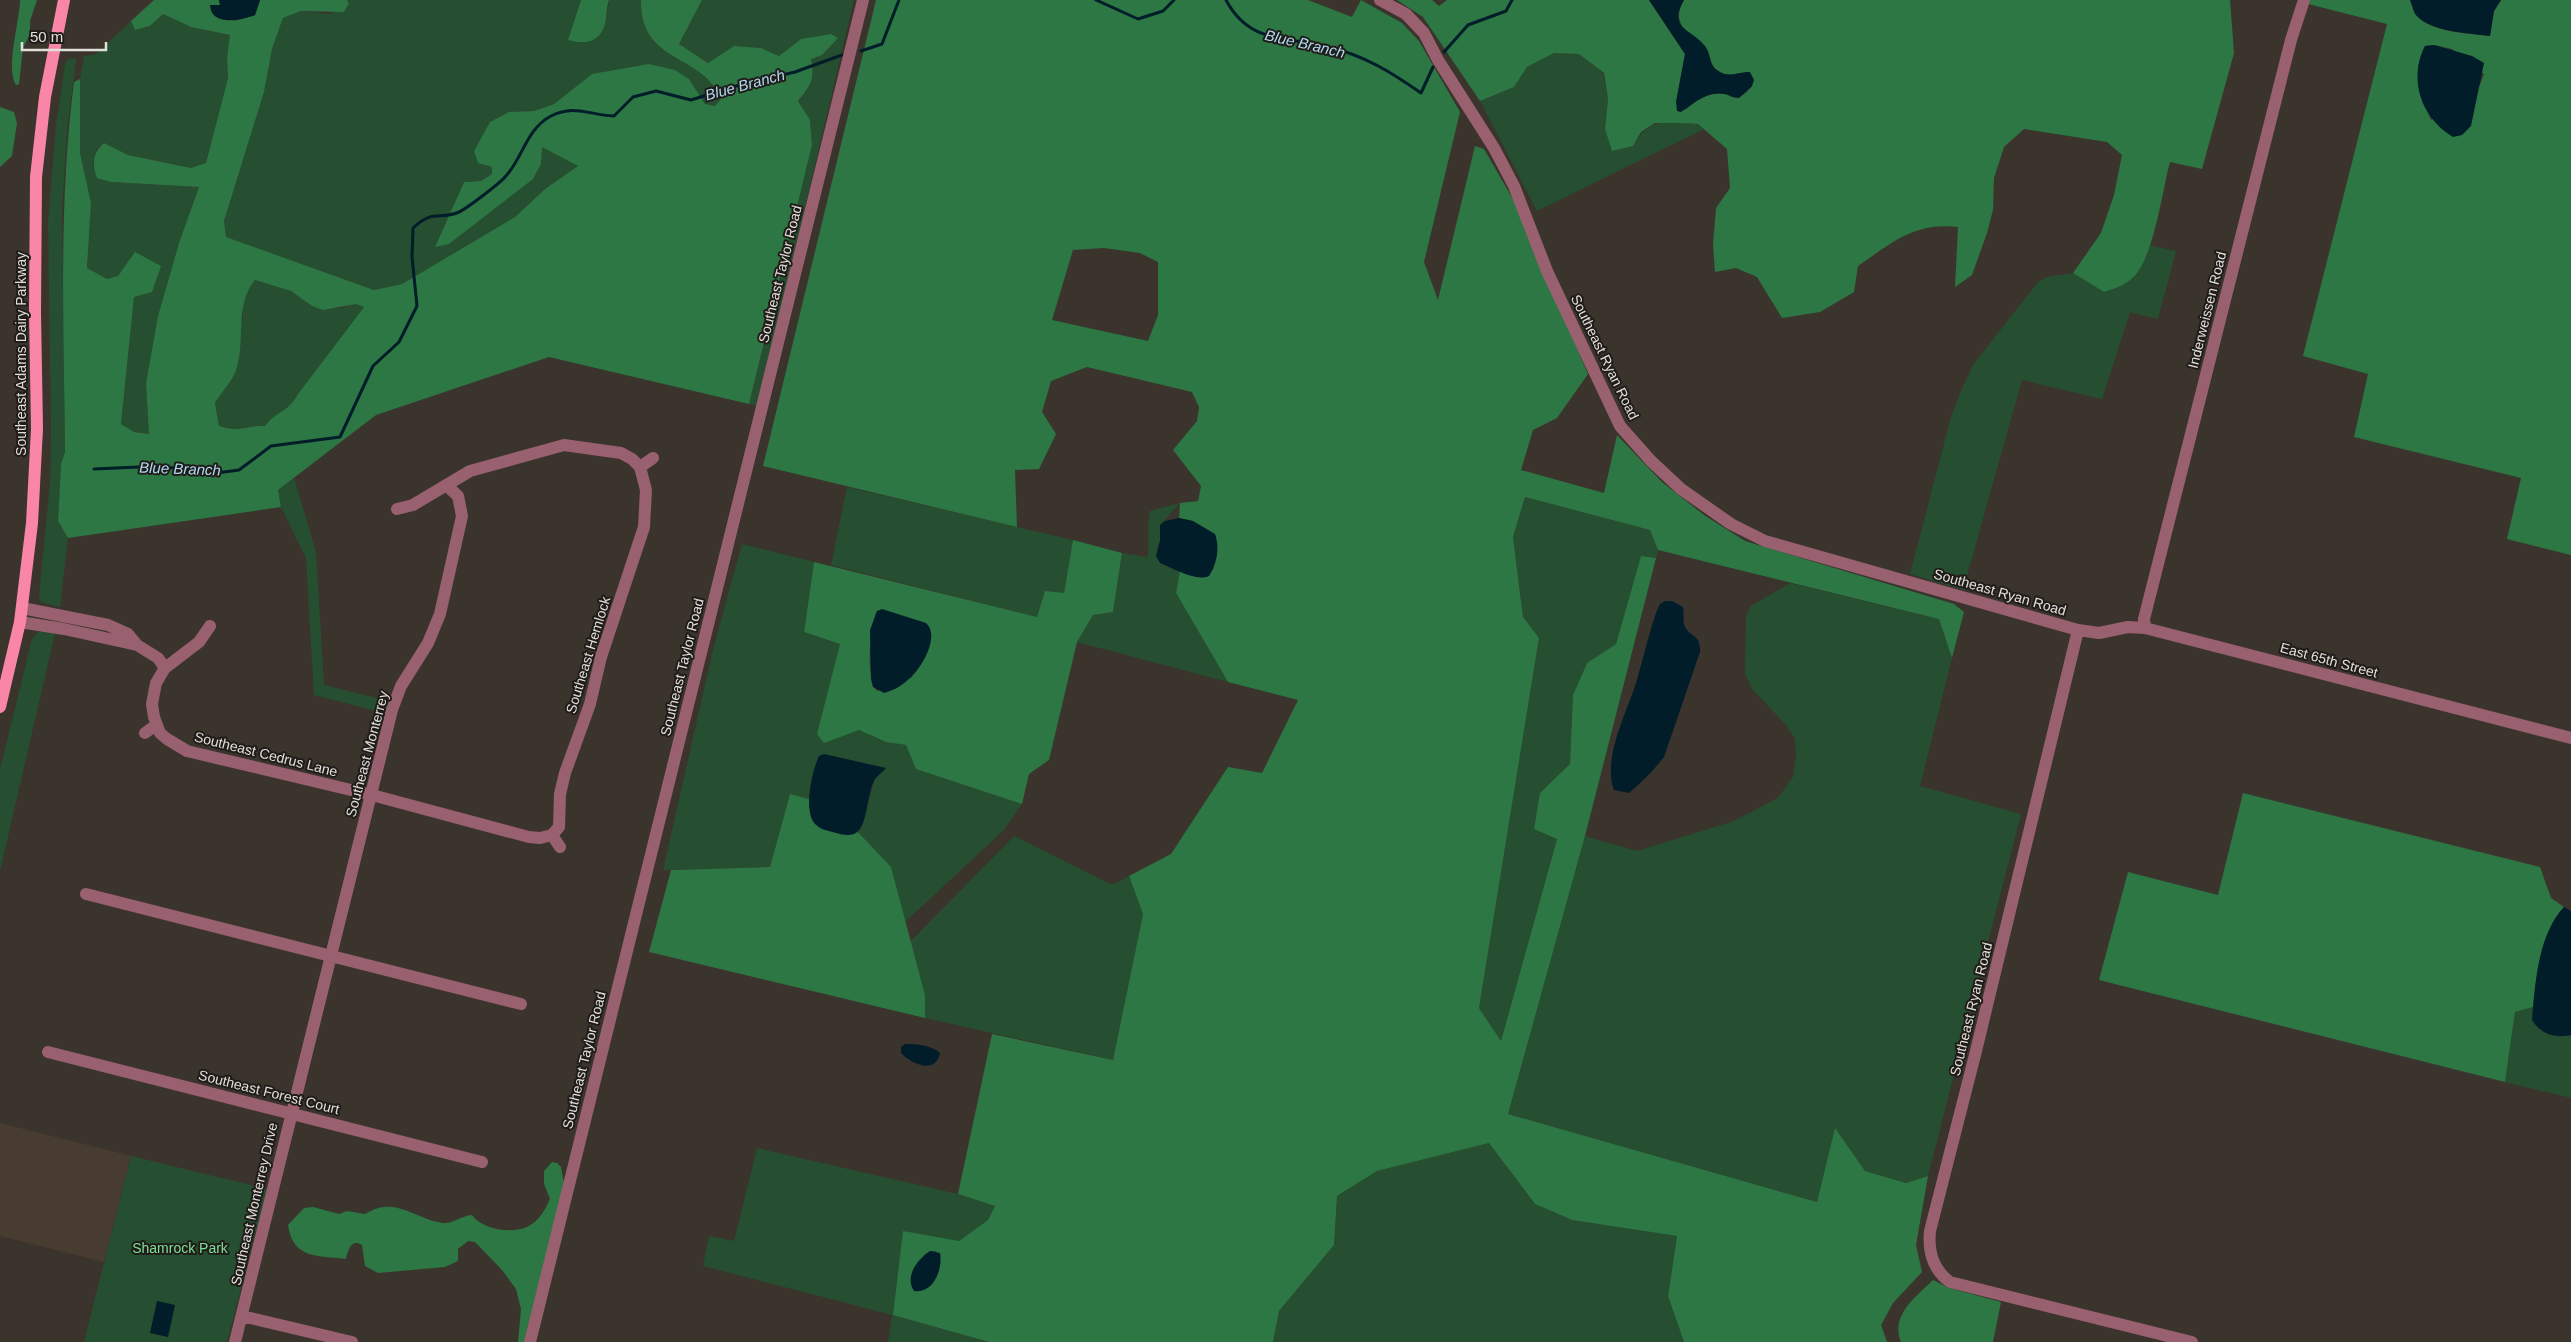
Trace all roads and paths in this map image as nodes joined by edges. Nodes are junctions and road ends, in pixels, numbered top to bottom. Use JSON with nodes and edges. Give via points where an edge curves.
{"nodes":[{"id":1,"x":64,"y":0,"type":"edge"},
{"id":2,"x":863,"y":0,"type":"edge"},
{"id":3,"x":1380,"y":0,"type":"edge"},
{"id":4,"x":2304,"y":0,"type":"edge"},
{"id":5,"x":652,"y":458,"type":"dead end"},
{"id":6,"x":640,"y":467,"type":"junction"},
{"id":7,"x":446,"y":485,"type":"junction"},
{"id":8,"x":397,"y":509,"type":"dead end"},
{"id":9,"x":22,"y":608,"type":"junction"},
{"id":10,"x":20,"y":622,"type":"junction"},
{"id":11,"x":210,"y":626,"type":"dead end"},
{"id":12,"x":2144,"y":628,"type":"junction"},
{"id":13,"x":2078,"y":630,"type":"junction"},
{"id":14,"x":137,"y":645,"type":"junction"},
{"id":15,"x":165,"y":668,"type":"junction"},
{"id":16,"x":0,"y":707,"type":"edge"},
{"id":17,"x":2571,"y":738,"type":"edge"},
{"id":18,"x":372,"y":795,"type":"junction"},
{"id":19,"x":552,"y":835,"type":"junction"},
{"id":20,"x":560,"y":847,"type":"dead end"},
{"id":21,"x":86,"y":894,"type":"dead end"},
{"id":22,"x":330,"y":956,"type":"junction"},
{"id":23,"x":521,"y":1004,"type":"dead end"},
{"id":24,"x":48,"y":1052,"type":"dead end"},
{"id":25,"x":290,"y":1113,"type":"junction"},
{"id":26,"x":482,"y":1162,"type":"dead end"},
{"id":27,"x":242,"y":1316,"type":"junction"},
{"id":28,"x":235,"y":1342,"type":"edge"},
{"id":29,"x":352,"y":1342,"type":"edge"},
{"id":30,"x":530,"y":1342,"type":"edge"},
{"id":31,"x":2192,"y":1342,"type":"edge"}],
"edges":[{"from":1,"to":9,"type":"main road","name":"Southeast Adams Dairy Parkway","via":[[45,97],[36,177],[36,462]]},
{"from":2,"to":30,"type":"street","name":"Southeast Taylor Road"},
{"from":3,"to":13,"type":"street","name":"Southeast Ryan Road","via":[[1406,14],[1424,33],[1514,186],[1547,271],[1620,426],[1681,489],[1731,524],[1765,540]]},
{"from":4,"to":12,"type":"street","name":"Inderweissen Road","via":[[2286,59]]},
{"from":5,"to":6,"type":"street"},
{"from":6,"to":7,"type":"street","via":[[621,453],[564,445],[470,470]]},
{"from":6,"to":19,"type":"street","name":"Southeast Hemlock","via":[[646,490],[644,527],[603,649],[590,704],[564,772],[559,827]]},
{"from":7,"to":8,"type":"street","via":[[414,504]]},
{"from":7,"to":18,"type":"street","name":"Southeast Monterrey","via":[[458,496],[462,516],[440,614],[428,643],[401,686],[392,710]]},
{"from":9,"to":10,"type":"main road","name":"Southeast Adams Dairy Parkway"},
{"from":9,"to":14,"type":"street","via":[[108,625],[128,634]]},
{"from":10,"to":14,"type":"street"},
{"from":10,"to":16,"type":"main road","name":"Southeast Adams Dairy Parkway"},
{"from":11,"to":15,"type":"street","via":[[199,642]]},
{"from":12,"to":13,"type":"street","name":"East 65th Street","via":[[2100,633]]},
{"from":12,"to":17,"type":"street","name":"East 65th Street"},
{"from":13,"to":31,"type":"street","name":"Southeast Ryan Road","via":[[1928,1245],[1936,1268],[1950,1282]]},
{"from":14,"to":15,"type":"street","via":[[158,658]]},
{"from":15,"to":18,"type":"street","name":"Southeast Cedrus Lane","via":[[156,683],[150,729],[187,752]]},
{"from":18,"to":19,"type":"street","name":"Southeast Cedrus Lane","via":[[529,837]]},
{"from":18,"to":22,"type":"street","name":"Southeast Monterrey"},
{"from":19,"to":20,"type":"street"},
{"from":21,"to":22,"type":"street"},
{"from":22,"to":23,"type":"street"},
{"from":22,"to":25,"type":"street","name":"Southeast Monterrey Drive"},
{"from":24,"to":25,"type":"street","name":"Southeast Forest Court"},
{"from":25,"to":26,"type":"street","name":"Southeast Forest Court"},
{"from":25,"to":27,"type":"street","name":"Southeast Monterrey Drive"},
{"from":27,"to":28,"type":"street","name":"Southeast Monterrey Drive"},
{"from":27,"to":29,"type":"street"}]}
